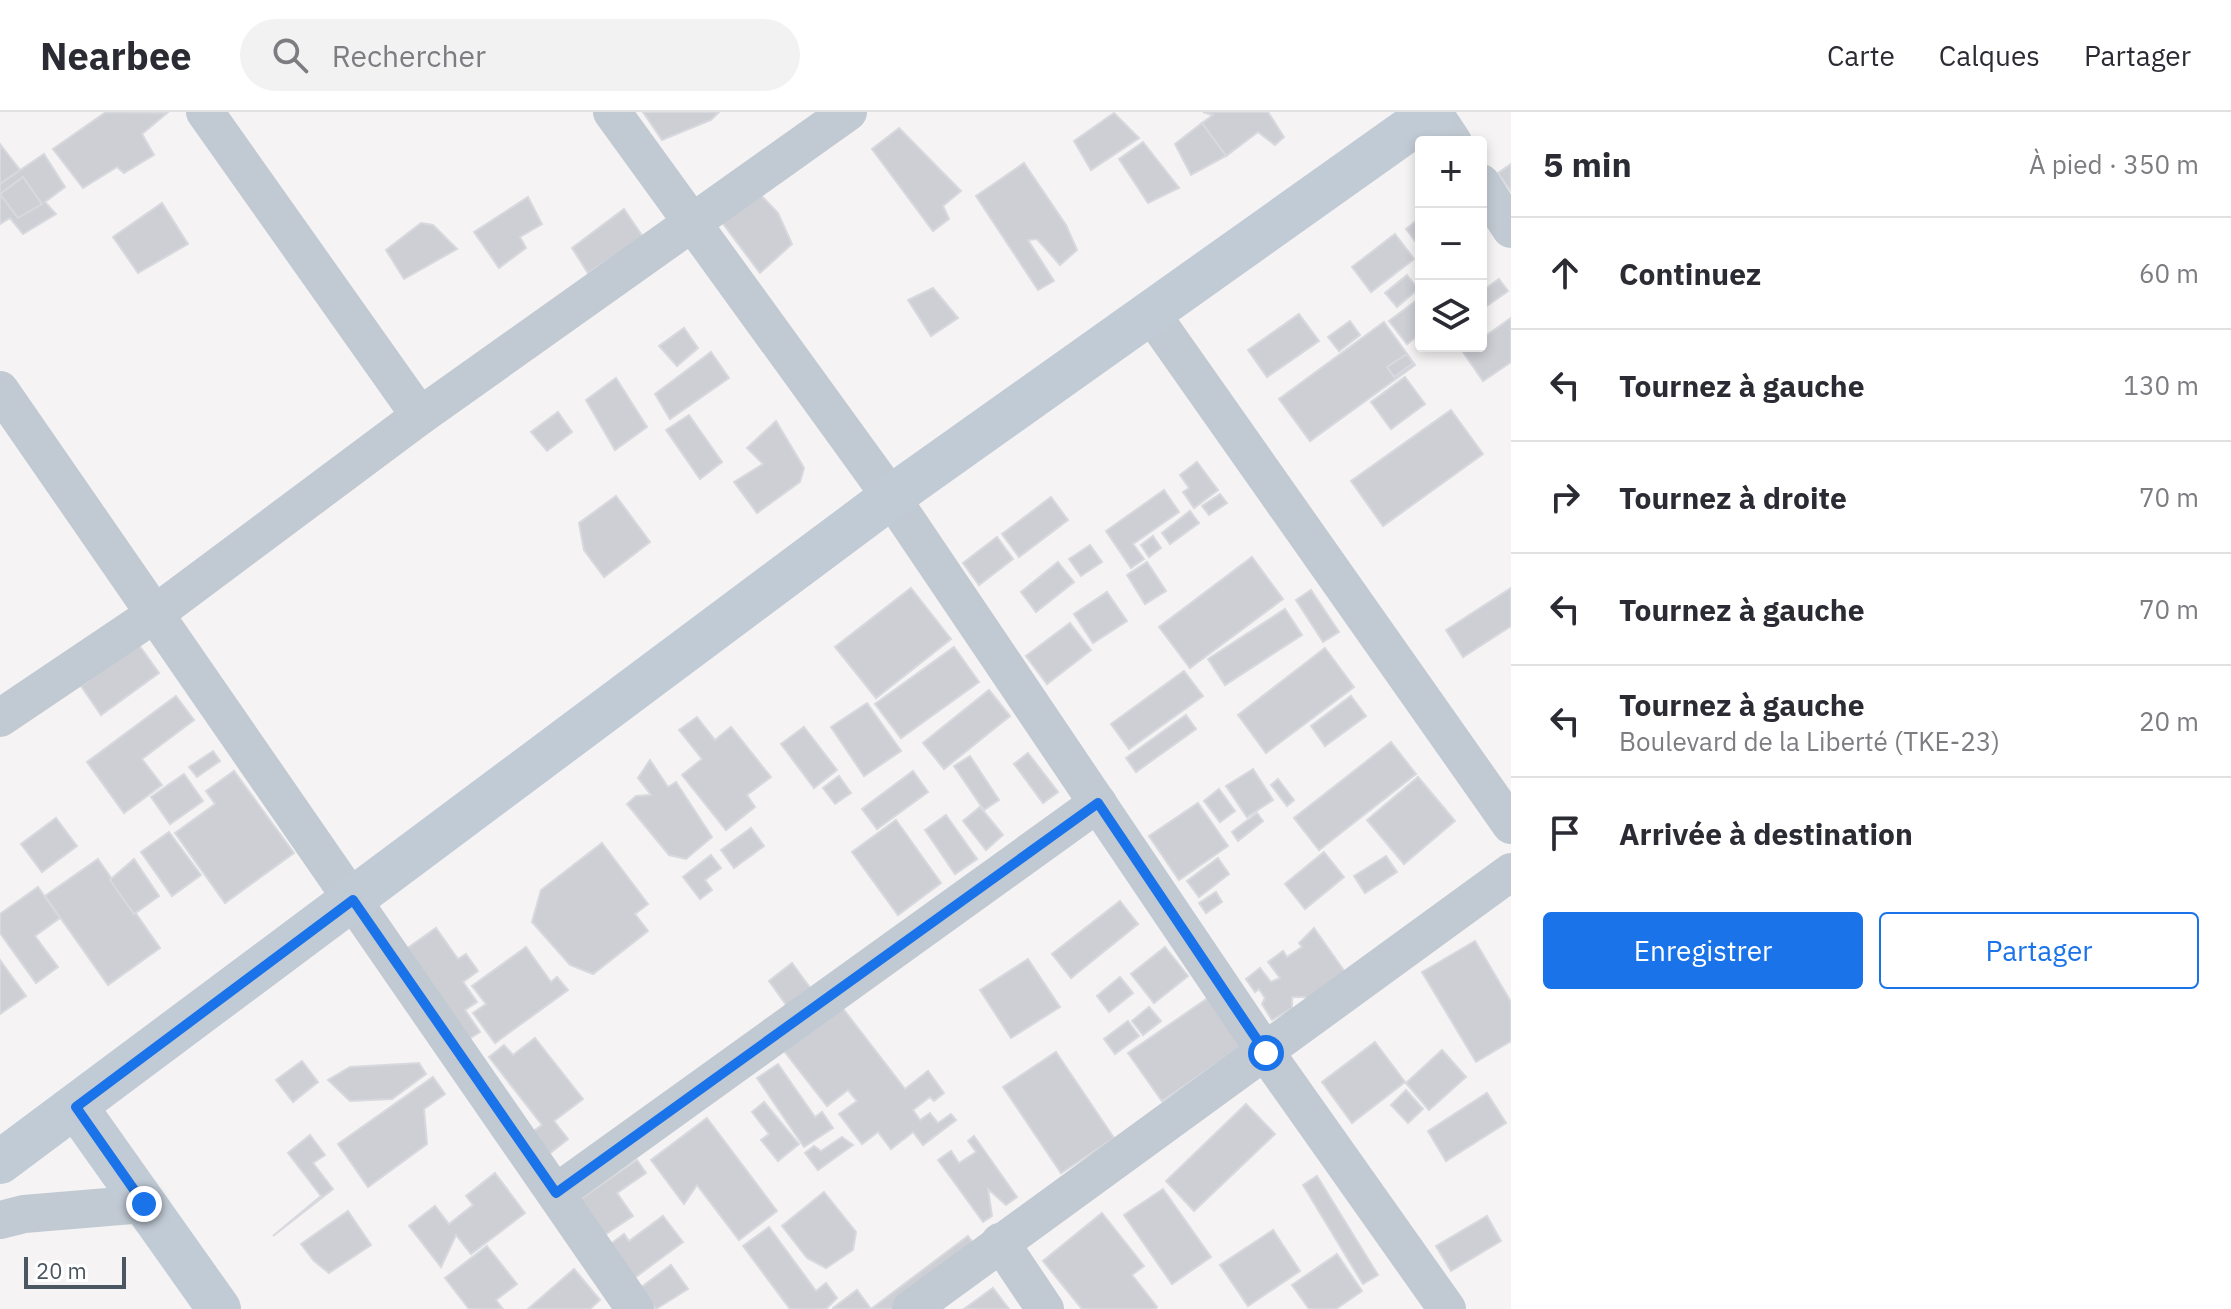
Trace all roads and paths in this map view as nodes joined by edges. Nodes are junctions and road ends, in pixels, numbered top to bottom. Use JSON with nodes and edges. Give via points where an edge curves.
{"nodes":[{"id":1,"x":205,"y":112,"type":"edge"},
{"id":2,"x":612,"y":112,"type":"edge"},
{"id":3,"x":848,"y":112,"type":"edge"},
{"id":4,"x":1433,"y":112,"type":"edge"},
{"id":5,"x":1449,"y":136,"type":"edge"},
{"id":6,"x":1487,"y":192,"type":"edge"},
{"id":7,"x":693,"y":223,"type":"junction"},
{"id":8,"x":1511,"y":229,"type":"edge"},
{"id":9,"x":1150,"y":312,"type":"junction"},
{"id":10,"x":0,"y":390,"type":"edge"},
{"id":11,"x":420,"y":416,"type":"junction"},
{"id":12,"x":891,"y":497,"type":"junction"},
{"id":13,"x":156,"y":613,"type":"junction"},
{"id":14,"x":0,"y":718,"type":"edge"},
{"id":15,"x":1098,"y":803,"type":"junction"},
{"id":16,"x":1511,"y":825,"type":"edge"},
{"id":17,"x":1511,"y":872,"type":"edge"},
{"id":18,"x":353,"y":900,"type":"junction"},
{"id":19,"x":1266,"y":1053,"type":"junction"},
{"id":20,"x":76,"y":1107,"type":"junction"},
{"id":21,"x":0,"y":1162,"type":"edge"},
{"id":22,"x":556,"y":1193,"type":"junction"},
{"id":23,"x":144,"y":1204,"type":"junction"},
{"id":24,"x":0,"y":1220,"type":"edge"},
{"id":25,"x":1000,"y":1242,"type":"junction"},
{"id":26,"x":219,"y":1309,"type":"edge"},
{"id":27,"x":635,"y":1309,"type":"edge"},
{"id":28,"x":911,"y":1309,"type":"edge"},
{"id":29,"x":1045,"y":1309,"type":"edge"},
{"id":30,"x":1447,"y":1309,"type":"edge"}],
"edges":[{"from":1,"to":11,"type":"street"},
{"from":2,"to":7,"type":"street"},
{"from":3,"to":7,"type":"street"},
{"from":4,"to":5,"type":"street"},
{"from":4,"to":9,"type":"street"},
{"from":6,"to":8,"type":"street"},
{"from":7,"to":11,"type":"street"},
{"from":7,"to":12,"type":"street"},
{"from":9,"to":12,"type":"street"},
{"from":9,"to":16,"type":"street"},
{"from":10,"to":13,"type":"street"},
{"from":11,"to":13,"type":"street"},
{"from":12,"to":15,"type":"street"},
{"from":12,"to":18,"type":"street"},
{"from":13,"to":14,"type":"street"},
{"from":13,"to":18,"type":"street"},
{"from":15,"to":19,"type":"street"},
{"from":15,"to":22,"type":"street"},
{"from":17,"to":19,"type":"street"},
{"from":18,"to":20,"type":"street"},
{"from":18,"to":22,"type":"street"},
{"from":19,"to":25,"type":"street"},
{"from":19,"to":30,"type":"street"},
{"from":20,"to":21,"type":"street"},
{"from":20,"to":23,"type":"street"},
{"from":22,"to":27,"type":"street"},
{"from":23,"to":24,"type":"street"},
{"from":23,"to":26,"type":"street"},
{"from":25,"to":28,"type":"street"},
{"from":25,"to":29,"type":"street"}]}
